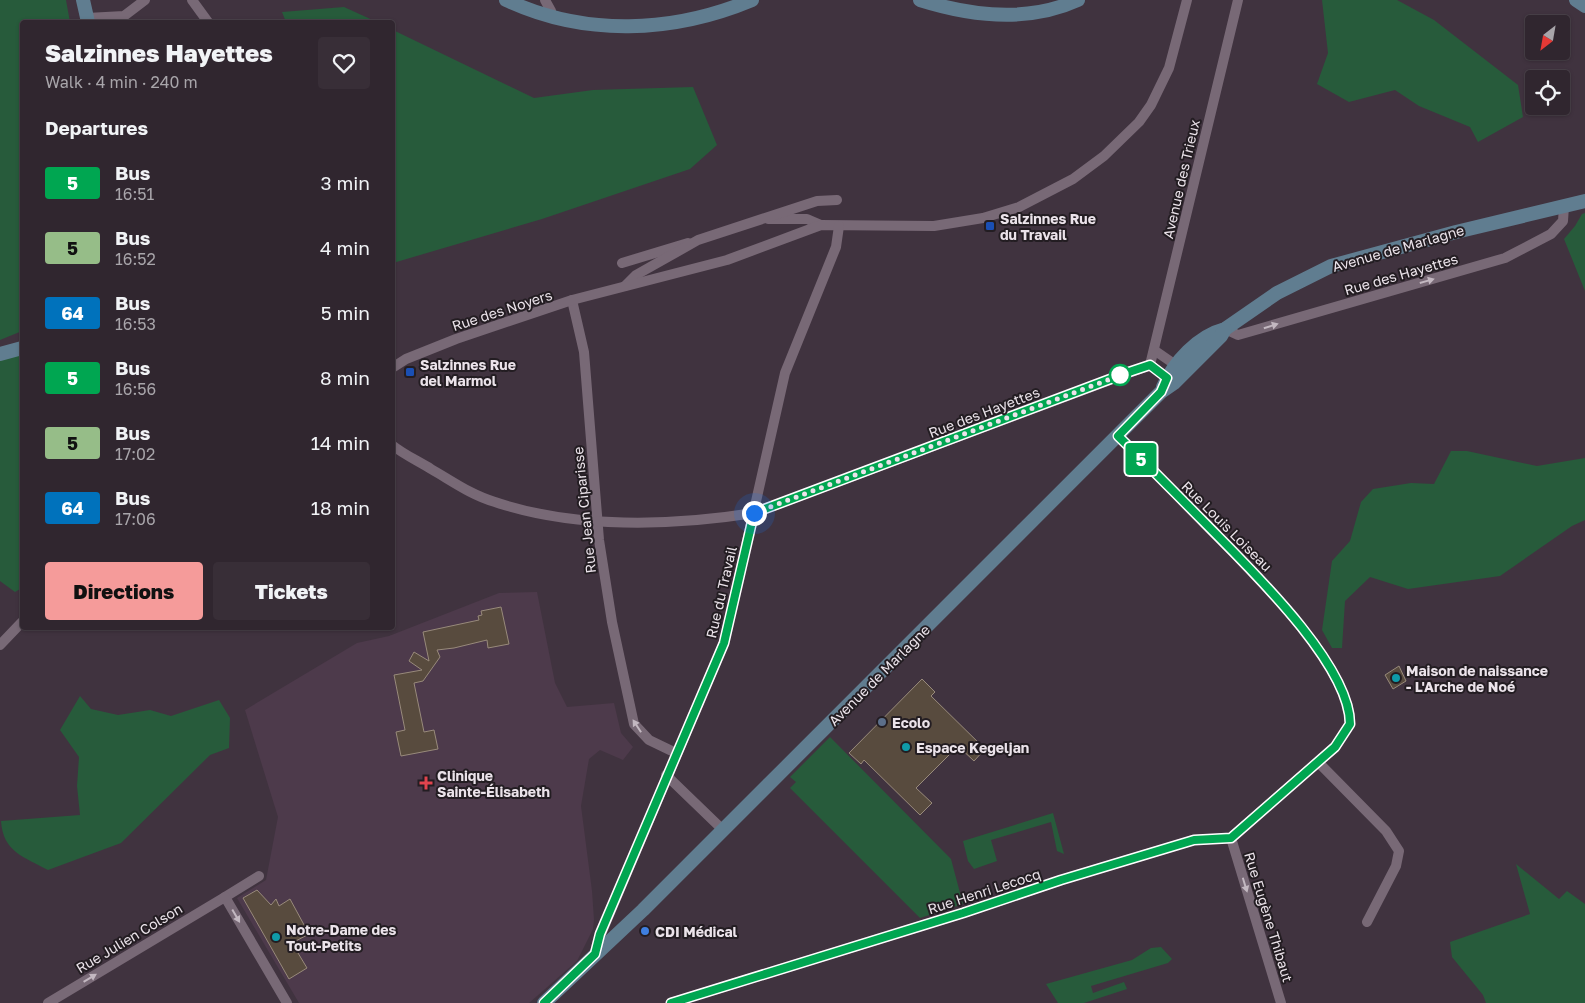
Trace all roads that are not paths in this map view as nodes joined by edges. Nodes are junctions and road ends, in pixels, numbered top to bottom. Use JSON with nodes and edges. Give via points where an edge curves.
{"nodes":[{"id":1,"x":83,"y":0,"type":"edge"},
{"id":2,"x":145,"y":0,"type":"edge"},
{"id":3,"x":192,"y":0,"type":"edge"},
{"id":4,"x":506,"y":0,"type":"edge"},
{"id":5,"x":545,"y":0,"type":"edge"},
{"id":6,"x":752,"y":0,"type":"edge"},
{"id":7,"x":920,"y":0,"type":"edge"},
{"id":8,"x":1187,"y":0,"type":"edge"},
{"id":9,"x":1238,"y":0,"type":"edge"},
{"id":10,"x":1576,"y":0,"type":"edge"},
{"id":11,"x":1073,"y":1,"type":"edge"},
{"id":12,"x":1585,"y":6,"type":"edge"},
{"id":13,"x":552,"y":18,"type":"junction"},
{"id":14,"x":88,"y":20,"type":"edge"},
{"id":15,"x":207,"y":20,"type":"edge"},
{"id":16,"x":836,"y":200,"type":"dead end"},
{"id":17,"x":1585,"y":201,"type":"edge"},
{"id":18,"x":1564,"y":206,"type":"junction"},
{"id":19,"x":764,"y":218,"type":"junction"},
{"id":20,"x":821,"y":225,"type":"junction"},
{"id":21,"x":839,"y":226,"type":"junction"},
{"id":22,"x":698,"y":240,"type":"junction"},
{"id":23,"x":622,"y":263,"type":"dead end"},
{"id":24,"x":623,"y":288,"type":"junction"},
{"id":25,"x":572,"y":300,"type":"junction"},
{"id":26,"x":1225,"y":329,"type":"junction"},
{"id":27,"x":20,"y":349,"type":"edge"},
{"id":28,"x":1154,"y":350,"type":"junction"},
{"id":29,"x":0,"y":354,"type":"edge"},
{"id":30,"x":1150,"y":365,"type":"junction"},
{"id":31,"x":1176,"y":365,"type":"junction"},
{"id":32,"x":395,"y":366,"type":"edge"},
{"id":33,"x":1170,"y":380,"type":"junction"},
{"id":34,"x":1118,"y":436,"type":"junction"},
{"id":35,"x":395,"y":446,"type":"edge"},
{"id":36,"x":754,"y":513,"type":"junction"},
{"id":37,"x":597,"y":520,"type":"junction"},
{"id":38,"x":20,"y":624,"type":"edge"},
{"id":39,"x":0,"y":645,"type":"edge"},
{"id":40,"x":676,"y":753,"type":"junction"},
{"id":41,"x":1318,"y":762,"type":"junction"},
{"id":42,"x":666,"y":775,"type":"junction"},
{"id":43,"x":724,"y":830,"type":"junction"},
{"id":44,"x":1231,"y":838,"type":"junction"},
{"id":45,"x":259,"y":876,"type":"dead end"},
{"id":46,"x":225,"y":897,"type":"junction"},
{"id":47,"x":1367,"y":922,"type":"dead end"},
{"id":48,"x":595,"y":954,"type":"junction"},
{"id":49,"x":48,"y":1003,"type":"edge"},
{"id":50,"x":287,"y":1003,"type":"edge"},
{"id":51,"x":544,"y":1003,"type":"edge"},
{"id":52,"x":671,"y":1003,"type":"edge"},
{"id":53,"x":1281,"y":1003,"type":"edge"}],
"edges":[{"from":1,"to":14,"type":"main road"},
{"from":2,"to":14,"type":"street","via":[[124,16]]},
{"from":3,"to":15,"type":"street"},
{"from":4,"to":13,"type":"main road"},
{"from":5,"to":13,"type":"street"},
{"from":6,"to":13,"type":"main road","via":[[719,14],[659,25],[618,28]]},
{"from":7,"to":11,"type":"main road","via":[[975,13],[1024,15]]},
{"from":8,"to":21,"type":"street","name":"Rue des Noyers","via":[[1169,68],[1151,105],[1126,137],[1073,179],[1019,207],[983,218],[934,226]]},
{"from":9,"to":28,"type":"street","name":"Avenue des Trieux"},
{"from":10,"to":12,"type":"main road"},
{"from":16,"to":19,"type":"street","name":"Rue des Noyers","via":[[817,201]]},
{"from":17,"to":18,"type":"main road","name":"Avenue de Marlagne"},
{"from":18,"to":26,"type":"main road","name":"Avenue de Marlagne","via":[[1331,266],[1277,293]]},
{"from":26,"to":18,"type":"street","name":"Rue des Hayettes","one_way":true,"via":[[1238,335],[1505,258],[1551,234],[1563,221]]},
{"from":19,"to":20,"type":"street","name":"Rue des Noyers","via":[[807,220]]},
{"from":19,"to":22,"type":"street","name":"Rue des Noyers"},
{"from":20,"to":21,"type":"street","name":"Rue des Noyers"},
{"from":20,"to":24,"type":"street","name":"Rue des Noyers","via":[[727,260]]},
{"from":21,"to":36,"type":"street","name":"Rue du Travail","via":[[836,247],[785,373]]},
{"from":22,"to":23,"type":"street","name":"Rue des Noyers"},
{"from":22,"to":24,"type":"street","name":"Rue des Noyers","via":[[636,276]]},
{"from":24,"to":25,"type":"street","name":"Rue des Noyers"},
{"from":25,"to":32,"type":"street","name":"Rue des Noyers","via":[[456,339]]},
{"from":25,"to":37,"type":"street","name":"Rue Jean Ciparisse","via":[[584,352]]},
{"from":26,"to":31,"type":"main road","name":"Avenue de Marlagne","via":[[1208,336],[1182,356]]},
{"from":26,"to":33,"type":"main road","name":"Avenue de Marlagne"},
{"from":27,"to":29,"type":"main road"},
{"from":28,"to":30,"type":"street","name":"Avenue des Trieux"},
{"from":28,"to":31,"type":"street"},
{"from":30,"to":33,"type":"street"},
{"from":30,"to":36,"type":"street","name":"Rue des Hayettes"},
{"from":31,"to":33,"type":"main road","name":"Avenue de Marlagne"},
{"from":33,"to":34,"type":"main road","name":"Avenue de Marlagne"},
{"from":34,"to":41,"type":"street","name":"Rue Louis Loiseau","via":[[1270,589],[1305,631],[1346,698],[1350,724],[1335,747]]},
{"from":34,"to":43,"type":"main road","name":"Avenue de Marlagne"},
{"from":35,"to":37,"type":"street","name":"Rue des Hayettes","via":[[466,490],[495,502],[546,515]]},
{"from":36,"to":37,"type":"street","name":"Rue des Hayettes","via":[[707,521],[643,523]]},
{"from":36,"to":40,"type":"street","name":"Rue du Travail","via":[[724,643]]},
{"from":40,"to":37,"type":"street","name":"Rue Jean Ciparisse","one_way":true,"via":[[649,740],[634,724],[612,622]]},
{"from":38,"to":39,"type":"street"},
{"from":40,"to":42,"type":"street","name":"Rue du Travail"},
{"from":41,"to":44,"type":"street"},
{"from":41,"to":47,"type":"street","via":[[1386,831],[1399,851],[1396,866]]},
{"from":42,"to":43,"type":"street"},
{"from":42,"to":48,"type":"street","name":"Rue du Travail","via":[[600,934]]},
{"from":43,"to":48,"type":"main road","name":"Avenue de Marlagne"},
{"from":44,"to":52,"type":"street","name":"Rue Henri Lecocq","via":[[1194,840]]},
{"from":44,"to":53,"type":"street","name":"Rue Eugène Thibaut","one_way":true},
{"from":45,"to":46,"type":"street","name":"Rue Julien Colson"},
{"from":49,"to":46,"type":"street","name":"Rue Julien Colson","one_way":true},
{"from":46,"to":50,"type":"street","one_way":true},
{"from":48,"to":51,"type":"main road","name":"Avenue de Marlagne"}]}
